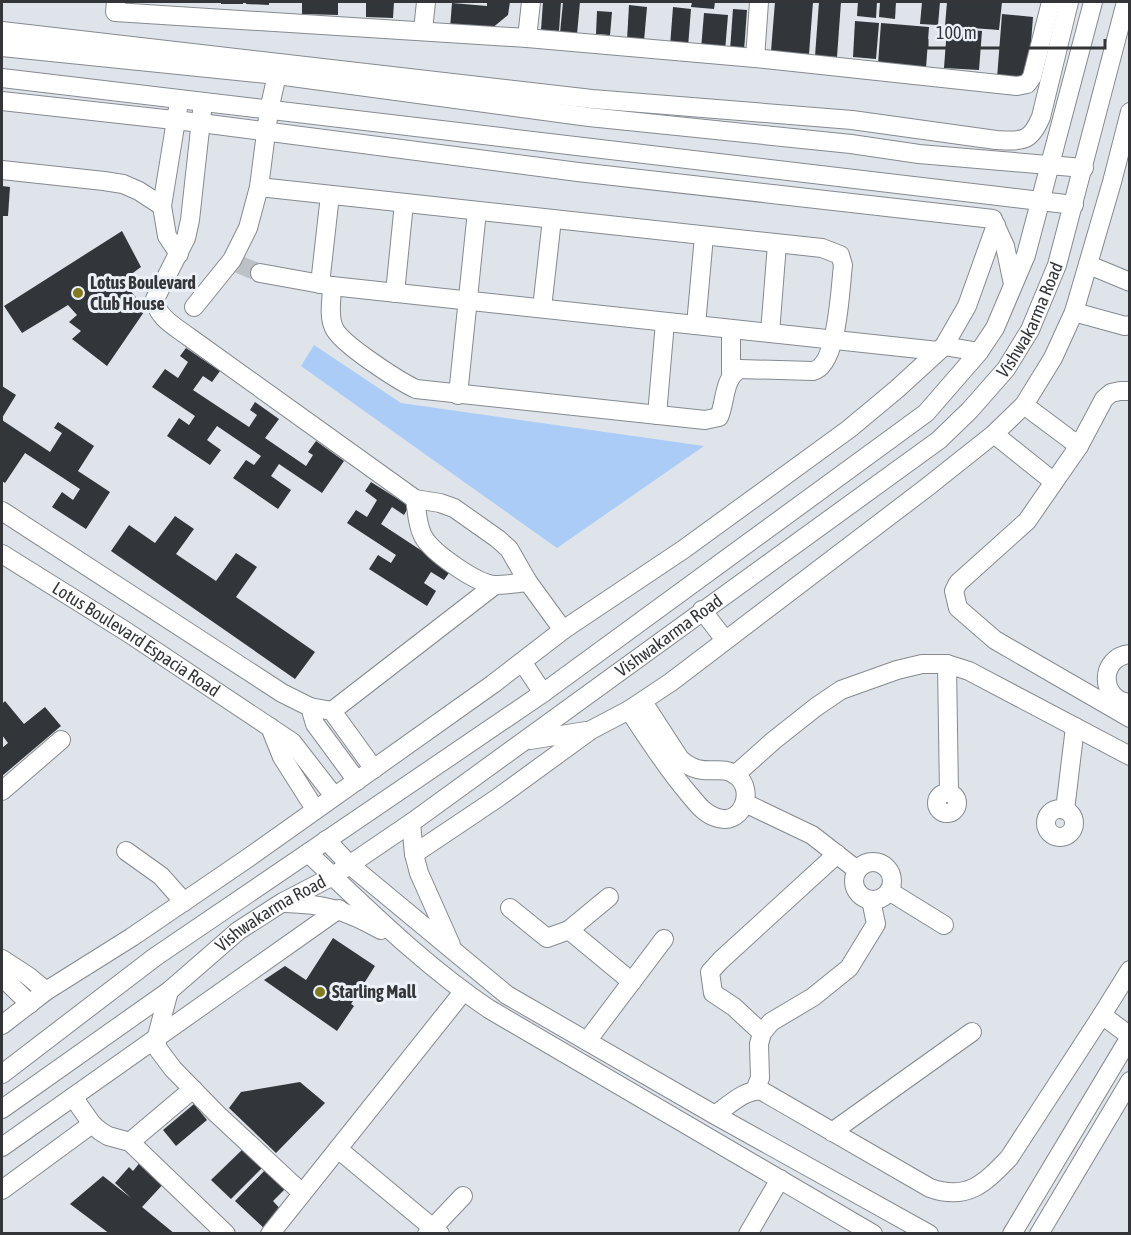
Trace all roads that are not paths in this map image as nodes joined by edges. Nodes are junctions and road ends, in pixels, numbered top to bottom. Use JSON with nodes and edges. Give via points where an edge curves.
{"nodes":[{"id":1,"x":116,"y":2,"type":"edge"},
{"id":2,"x":426,"y":2,"type":"edge"},
{"id":3,"x":531,"y":2,"type":"edge"},
{"id":4,"x":759,"y":2,"type":"edge"},
{"id":5,"x":1051,"y":2,"type":"edge"},
{"id":6,"x":1069,"y":2,"type":"edge"},
{"id":7,"x":1093,"y":2,"type":"edge"},
{"id":8,"x":1126,"y":2,"type":"edge"},
{"id":9,"x":154,"y":8,"type":"edge"},
{"id":10,"x":423,"y":30,"type":"junction"},
{"id":11,"x":2,"y":31,"type":"edge"},
{"id":12,"x":527,"y":38,"type":"junction"},
{"id":13,"x":2,"y":47,"type":"edge"},
{"id":14,"x":112,"y":51,"type":"junction"},
{"id":15,"x":755,"y":58,"type":"junction"},
{"id":16,"x":277,"y":75,"type":"junction"},
{"id":17,"x":2,"y":78,"type":"edge"},
{"id":18,"x":180,"y":99,"type":"junction"},
{"id":19,"x":2,"y":101,"type":"edge"},
{"id":20,"x":203,"y":102,"type":"junction"},
{"id":21,"x":269,"y":110,"type":"junction"},
{"id":22,"x":1130,"y":112,"type":"edge"},
{"id":23,"x":177,"y":120,"type":"junction"},
{"id":24,"x":852,"y":120,"type":"junction"},
{"id":25,"x":201,"y":123,"type":"junction"},
{"id":26,"x":267,"y":132,"type":"junction"},
{"id":27,"x":851,"y":144,"type":"junction"},
{"id":28,"x":1051,"y":165,"type":"junction"},
{"id":29,"x":1084,"y":168,"type":"junction"},
{"id":30,"x":2,"y":170,"type":"edge"},
{"id":31,"x":259,"y":187,"type":"junction"},
{"id":32,"x":979,"y":194,"type":"junction"},
{"id":33,"x":330,"y":195,"type":"junction"},
{"id":34,"x":404,"y":203,"type":"junction"},
{"id":35,"x":1040,"y":203,"type":"junction"},
{"id":36,"x":162,"y":206,"type":"junction"},
{"id":37,"x":1074,"y":206,"type":"junction"},
{"id":38,"x":477,"y":211,"type":"junction"},
{"id":39,"x":552,"y":219,"type":"junction"},
{"id":40,"x":994,"y":222,"type":"junction"},
{"id":41,"x":704,"y":236,"type":"junction"},
{"id":42,"x":777,"y":244,"type":"junction"},
{"id":43,"x":178,"y":254,"type":"junction"},
{"id":44,"x":1089,"y":265,"type":"junction"},
{"id":45,"x":260,"y":273,"type":"tunnel mouth"},
{"id":46,"x":1130,"y":282,"type":"edge"},
{"id":47,"x":1013,"y":284,"type":"junction"},
{"id":48,"x":326,"y":285,"type":"junction"},
{"id":49,"x":395,"y":293,"type":"junction"},
{"id":50,"x":469,"y":301,"type":"junction"},
{"id":51,"x":194,"y":307,"type":"dead end"},
{"id":52,"x":542,"y":308,"type":"junction"},
{"id":53,"x":1074,"y":312,"type":"junction"},
{"id":54,"x":665,"y":322,"type":"junction"},
{"id":55,"x":696,"y":325,"type":"junction"},
{"id":56,"x":1130,"y":325,"type":"edge"},
{"id":57,"x":731,"y":329,"type":"junction"},
{"id":58,"x":770,"y":333,"type":"junction"},
{"id":59,"x":833,"y":340,"type":"junction"},
{"id":60,"x":941,"y":349,"type":"junction"},
{"id":61,"x":980,"y":352,"type":"junction"},
{"id":62,"x":731,"y":376,"type":"junction"},
{"id":63,"x":1130,"y":392,"type":"edge"},
{"id":64,"x":458,"y":395,"type":"junction"},
{"id":65,"x":1024,"y":405,"type":"junction"},
{"id":66,"x":657,"y":415,"type":"junction"},
{"id":67,"x":994,"y":434,"type":"junction"},
{"id":68,"x":1079,"y":446,"type":"junction"},
{"id":69,"x":1054,"y":482,"type":"junction"},
{"id":70,"x":415,"y":499,"type":"junction"},
{"id":71,"x":2,"y":511,"type":"edge"},
{"id":72,"x":2,"y":554,"type":"edge"},
{"id":73,"x":528,"y":582,"type":"junction"},
{"id":74,"x":495,"y":585,"type":"junction"},
{"id":75,"x":702,"y":610,"type":"junction"},
{"id":76,"x":563,"y":630,"type":"junction"},
{"id":77,"x":725,"y":639,"type":"junction"},
{"id":78,"x":1130,"y":654,"type":"edge"},
{"id":79,"x":523,"y":663,"type":"junction"},
{"id":80,"x":947,"y":664,"type":"junction"},
{"id":81,"x":543,"y":693,"type":"junction"},
{"id":82,"x":1102,"y":694,"type":"junction"},
{"id":83,"x":1130,"y":703,"type":"edge"},
{"id":84,"x":310,"y":706,"type":"junction"},
{"id":85,"x":636,"y":706,"type":"junction"},
{"id":86,"x":332,"y":711,"type":"junction"},
{"id":87,"x":1130,"y":718,"type":"edge"},
{"id":88,"x":270,"y":727,"type":"junction"},
{"id":89,"x":1075,"y":727,"type":"junction"},
{"id":90,"x":591,"y":730,"type":"junction"},
{"id":91,"x":61,"y":740,"type":"dead end"},
{"id":92,"x":526,"y":741,"type":"junction"},
{"id":93,"x":1130,"y":756,"type":"edge"},
{"id":94,"x":374,"y":769,"type":"junction"},
{"id":95,"x":735,"y":775,"type":"junction"},
{"id":96,"x":357,"y":781,"type":"junction"},
{"id":97,"x":2,"y":791,"type":"edge"},
{"id":98,"x":949,"y":793,"type":"dead end"},
{"id":99,"x":334,"y":796,"type":"junction"},
{"id":100,"x":745,"y":804,"type":"junction"},
{"id":101,"x":315,"y":809,"type":"junction"},
{"id":102,"x":1065,"y":810,"type":"dead end"},
{"id":103,"x":411,"y":823,"type":"junction"},
{"id":104,"x":327,"y":840,"type":"junction"},
{"id":105,"x":126,"y":851,"type":"dead end"},
{"id":106,"x":308,"y":853,"type":"junction"},
{"id":107,"x":414,"y":854,"type":"junction"},
{"id":108,"x":837,"y":854,"type":"junction"},
{"id":109,"x":350,"y":865,"type":"junction"},
{"id":110,"x":857,"y":870,"type":"junction"},
{"id":111,"x":333,"y":876,"type":"junction"},
{"id":112,"x":889,"y":891,"type":"junction"},
{"id":113,"x":609,"y":897,"type":"dead end"},
{"id":114,"x":871,"y":900,"type":"junction"},
{"id":115,"x":184,"y":902,"type":"junction"},
{"id":116,"x":283,"y":902,"type":"junction"},
{"id":117,"x":510,"y":908,"type":"dead end"},
{"id":118,"x":339,"y":909,"type":"junction"},
{"id":119,"x":944,"y":924,"type":"dead end"},
{"id":120,"x":569,"y":930,"type":"junction"},
{"id":121,"x":132,"y":937,"type":"junction"},
{"id":122,"x":664,"y":939,"type":"dead end"},
{"id":123,"x":408,"y":946,"type":"junction"},
{"id":124,"x":454,"y":951,"type":"junction"},
{"id":125,"x":155,"y":957,"type":"junction"},
{"id":126,"x":2,"y":958,"type":"edge"},
{"id":127,"x":1130,"y":970,"type":"edge"},
{"id":128,"x":2,"y":977,"type":"edge"},
{"id":129,"x":632,"y":982,"type":"junction"},
{"id":130,"x":46,"y":991,"type":"junction"},
{"id":131,"x":169,"y":991,"type":"junction"},
{"id":132,"x":464,"y":992,"type":"junction"},
{"id":133,"x":30,"y":1004,"type":"junction"},
{"id":134,"x":1102,"y":1015,"type":"junction"},
{"id":135,"x":2,"y":1025,"type":"edge"},
{"id":136,"x":972,"y":1032,"type":"dead end"},
{"id":137,"x":762,"y":1033,"type":"junction"},
{"id":138,"x":1130,"y":1037,"type":"edge"},
{"id":139,"x":587,"y":1041,"type":"junction"},
{"id":140,"x":160,"y":1049,"type":"junction"},
{"id":141,"x":2,"y":1074,"type":"edge"},
{"id":142,"x":1130,"y":1082,"type":"edge"},
{"id":143,"x":193,"y":1089,"type":"junction"},
{"id":144,"x":755,"y":1090,"type":"junction"},
{"id":145,"x":2,"y":1109,"type":"edge"},
{"id":146,"x":81,"y":1109,"type":"junction"},
{"id":147,"x":716,"y":1116,"type":"junction"},
{"id":148,"x":832,"y":1132,"type":"junction"},
{"id":149,"x":130,"y":1142,"type":"junction"},
{"id":150,"x":2,"y":1147,"type":"edge"},
{"id":151,"x":338,"y":1149,"type":"junction"},
{"id":152,"x":780,"y":1179,"type":"junction"},
{"id":153,"x":2,"y":1190,"type":"edge"},
{"id":154,"x":302,"y":1193,"type":"junction"},
{"id":155,"x":463,"y":1196,"type":"dead end"},
{"id":156,"x":433,"y":1231,"type":"edge"},
{"id":157,"x":226,"y":1233,"type":"edge"},
{"id":158,"x":270,"y":1233,"type":"edge"},
{"id":159,"x":748,"y":1233,"type":"edge"},
{"id":160,"x":873,"y":1233,"type":"edge"},
{"id":161,"x":928,"y":1233,"type":"edge"},
{"id":162,"x":1012,"y":1233,"type":"edge"},
{"id":163,"x":1040,"y":1233,"type":"edge"}],
"edges":[{"from":1,"to":9,"type":"street","via":[[115,12]]},
{"from":2,"to":10,"type":"street"},
{"from":3,"to":12,"type":"street"},
{"from":4,"to":15,"type":"street"},
{"from":5,"to":15,"type":"street","via":[[1032,77],[1027,84],[1017,86]]},
{"from":6,"to":24,"type":"street","via":[[1041,117],[1035,132],[1024,139],[996,140]]},
{"from":7,"to":28,"type":"street","name":"Vishwakarma Road"},
{"from":8,"to":29,"type":"street","name":"Vishwakarma Road"},
{"from":9,"to":10,"type":"street"},
{"from":10,"to":12,"type":"street"},
{"from":11,"to":14,"type":"street"},
{"from":12,"to":15,"type":"street"},
{"from":13,"to":14,"type":"street"},
{"from":14,"to":16,"type":"street"},
{"from":14,"to":24,"type":"street","via":[[592,99]]},
{"from":16,"to":21,"type":"street"},
{"from":16,"to":27,"type":"street","via":[[590,117]]},
{"from":17,"to":18,"type":"street"},
{"from":18,"to":20,"type":"street"},
{"from":18,"to":23,"type":"street"},
{"from":19,"to":23,"type":"street"},
{"from":20,"to":21,"type":"street"},
{"from":20,"to":25,"type":"street"},
{"from":21,"to":26,"type":"street"},
{"from":21,"to":32,"type":"street"},
{"from":22,"to":44,"type":"street"},
{"from":23,"to":25,"type":"street"},
{"from":23,"to":36,"type":"street"},
{"from":24,"to":27,"type":"street"},
{"from":25,"to":26,"type":"street"},
{"from":25,"to":43,"type":"street","via":[[190,220]]},
{"from":26,"to":31,"type":"street"},
{"from":26,"to":40,"type":"street"},
{"from":27,"to":28,"type":"street"},
{"from":28,"to":29,"type":"street"},
{"from":28,"to":35,"type":"street","name":"Vishwakarma Road"},
{"from":29,"to":37,"type":"street","name":"Vishwakarma Road"},
{"from":30,"to":36,"type":"street","via":[[123,184]]},
{"from":31,"to":33,"type":"street"},
{"from":31,"to":51,"type":"street","via":[[235,262]]},
{"from":32,"to":35,"type":"street"},
{"from":32,"to":40,"type":"street"},
{"from":33,"to":34,"type":"street"},
{"from":33,"to":48,"type":"street"},
{"from":34,"to":38,"type":"street"},
{"from":34,"to":49,"type":"street"},
{"from":35,"to":37,"type":"street"},
{"from":35,"to":47,"type":"street","name":"Vishwakarma Road","via":[[1026,255]]},
{"from":36,"to":43,"type":"street","via":[[167,236]]},
{"from":37,"to":75,"type":"street","name":"Vishwakarma Road","via":[[1057,265],[1030,330],[1006,369],[970,410],[939,440]]},
{"from":38,"to":39,"type":"street"},
{"from":38,"to":50,"type":"street"},
{"from":39,"to":41,"type":"street"},
{"from":39,"to":52,"type":"street"},
{"from":40,"to":47,"type":"street","via":[[1005,246]]},
{"from":40,"to":60,"type":"street","via":[[967,306]]},
{"from":41,"to":42,"type":"street"},
{"from":41,"to":55,"type":"street"},
{"from":42,"to":58,"type":"street"},
{"from":42,"to":59,"type":"street","via":[[822,248],[840,255],[843,265]]},
{"from":43,"to":70,"type":"street","via":[[155,299],[160,315]]},
{"from":44,"to":46,"type":"street"},
{"from":44,"to":53,"type":"street"},
{"from":45,"to":48,"type":"street"},
{"from":47,"to":61,"type":"street","name":"Vishwakarma Road","via":[[995,328]]},
{"from":48,"to":49,"type":"street"},
{"from":48,"to":64,"type":"street","via":[[334,329],[342,339],[409,386]]},
{"from":49,"to":50,"type":"street"},
{"from":50,"to":52,"type":"street"},
{"from":50,"to":64,"type":"street"},
{"from":52,"to":54,"type":"street"},
{"from":53,"to":56,"type":"street"},
{"from":53,"to":65,"type":"street","via":[[1053,358]]},
{"from":54,"to":55,"type":"street"},
{"from":54,"to":66,"type":"street"},
{"from":55,"to":57,"type":"street"},
{"from":57,"to":58,"type":"street"},
{"from":57,"to":62,"type":"street"},
{"from":58,"to":59,"type":"street"},
{"from":59,"to":60,"type":"street"},
{"from":59,"to":62,"type":"street","via":[[820,369],[747,368]]},
{"from":60,"to":61,"type":"street"},
{"from":60,"to":76,"type":"street","via":[[849,429],[684,549]]},
{"from":61,"to":81,"type":"street","name":"Vishwakarma Road","via":[[926,413]]},
{"from":62,"to":66,"type":"street","via":[[719,417]]},
{"from":63,"to":68,"type":"street","via":[[1111,393],[1104,399]]},
{"from":64,"to":66,"type":"street"},
{"from":65,"to":67,"type":"street"},
{"from":65,"to":68,"type":"street"},
{"from":67,"to":69,"type":"street"},
{"from":67,"to":77,"type":"street"},
{"from":68,"to":69,"type":"street"},
{"from":69,"to":82,"type":"street","via":[[1027,521],[958,583],[954,599],[958,608],[995,640]]},
{"from":70,"to":73,"type":"street","via":[[454,508],[498,539]]},
{"from":70,"to":74,"type":"street","via":[[421,531],[430,546],[483,582]]},
{"from":71,"to":84,"type":"street","via":[[282,693]]},
{"from":72,"to":88,"type":"street","name":"Lotus Boulevard Espacia Road"},
{"from":73,"to":74,"type":"street"},
{"from":73,"to":76,"type":"street"},
{"from":74,"to":86,"type":"street"},
{"from":75,"to":77,"type":"street"},
{"from":75,"to":92,"type":"street","name":"Vishwakarma Road"},
{"from":76,"to":79,"type":"street"},
{"from":77,"to":85,"type":"street"},
{"from":78,"to":82,"type":"street","via":[[1118,658],[1108,668]]},
{"from":79,"to":81,"type":"street"},
{"from":79,"to":94,"type":"street"},
{"from":80,"to":89,"type":"street","via":[[969,671]]},
{"from":80,"to":95,"type":"street","via":[[897,670],[841,690],[772,741]]},
{"from":80,"to":98,"type":"street"},
{"from":81,"to":104,"type":"street","name":"Vishwakarma Road"},
{"from":82,"to":83,"type":"street"},
{"from":82,"to":87,"type":"street"},
{"from":84,"to":86,"type":"street"},
{"from":84,"to":96,"type":"street","via":[[315,724]]},
{"from":85,"to":90,"type":"street"},
{"from":85,"to":95,"type":"street","via":[[686,764],[701,771]]},
{"from":85,"to":100,"type":"street","via":[[669,770],[704,810],[722,820],[732,818]]},
{"from":86,"to":94,"type":"street"},
{"from":88,"to":99,"type":"street","name":"Lotus Boulevard Espacia Road","via":[[299,749]]},
{"from":88,"to":101,"type":"street","via":[[282,757]]},
{"from":89,"to":93,"type":"street"},
{"from":89,"to":102,"type":"street"},
{"from":90,"to":92,"type":"street"},
{"from":90,"to":107,"type":"street"},
{"from":91,"to":97,"type":"street"},
{"from":92,"to":103,"type":"street","name":"Vishwakarma Road"},
{"from":94,"to":96,"type":"street"},
{"from":95,"to":100,"type":"street","via":[[742,782]]},
{"from":96,"to":99,"type":"street"},
{"from":99,"to":101,"type":"street"},
{"from":100,"to":108,"type":"street","via":[[806,832]]},
{"from":101,"to":115,"type":"street"},
{"from":103,"to":107,"type":"street"},
{"from":103,"to":109,"type":"street","name":"Vishwakarma Road"},
{"from":104,"to":106,"type":"street","name":"Vishwakarma Road"},
{"from":104,"to":109,"type":"street"},
{"from":105,"to":115,"type":"street","via":[[162,876]]},
{"from":106,"to":111,"type":"street"},
{"from":106,"to":125,"type":"street","name":"Vishwakarma Road"},
{"from":107,"to":124,"type":"street"},
{"from":108,"to":110,"type":"street"},
{"from":108,"to":137,"type":"street","via":[[710,972],[713,993]]},
{"from":109,"to":111,"type":"street","name":"Vishwakarma Road"},
{"from":109,"to":124,"type":"street"},
{"from":110,"to":112,"type":"street","via":[[872,862],[884,866],[891,875]]},
{"from":110,"to":114,"type":"street","via":[[856,889]]},
{"from":111,"to":116,"type":"street","name":"Vishwakarma Road"},
{"from":111,"to":123,"type":"street"},
{"from":112,"to":114,"type":"street"},
{"from":112,"to":119,"type":"street"},
{"from":113,"to":120,"type":"street"},
{"from":114,"to":137,"type":"street","via":[[876,924],[849,968],[813,997],[771,1022]]},
{"from":115,"to":121,"type":"street"},
{"from":116,"to":118,"type":"street"},
{"from":116,"to":131,"type":"street","name":"Vishwakarma Road","via":[[238,931]]},
{"from":117,"to":120,"type":"street","via":[[547,939]]},
{"from":118,"to":123,"type":"street"},
{"from":118,"to":140,"type":"street"},
{"from":120,"to":129,"type":"street"},
{"from":121,"to":125,"type":"street"},
{"from":121,"to":130,"type":"street"},
{"from":122,"to":129,"type":"street"},
{"from":123,"to":132,"type":"street"},
{"from":124,"to":139,"type":"street","via":[[507,995]]},
{"from":125,"to":141,"type":"street","name":"Vishwakarma Road"},
{"from":126,"to":130,"type":"street"},
{"from":127,"to":134,"type":"street"},
{"from":128,"to":133,"type":"street"},
{"from":129,"to":139,"type":"street"},
{"from":130,"to":133,"type":"street"},
{"from":131,"to":140,"type":"street"},
{"from":131,"to":145,"type":"street","name":"Vishwakarma Road"},
{"from":132,"to":151,"type":"street"},
{"from":132,"to":152,"type":"street"},
{"from":133,"to":135,"type":"street"},
{"from":134,"to":138,"type":"street"},
{"from":134,"to":148,"type":"street","via":[[1009,1158],[994,1174],[964,1193],[930,1188]]},
{"from":136,"to":148,"type":"street"},
{"from":137,"to":144,"type":"street","via":[[760,1078]]},
{"from":138,"to":162,"type":"street"},
{"from":139,"to":147,"type":"street"},
{"from":140,"to":143,"type":"street"},
{"from":140,"to":146,"type":"street"},
{"from":142,"to":163,"type":"street"},
{"from":143,"to":149,"type":"street"},
{"from":143,"to":154,"type":"street"},
{"from":144,"to":147,"type":"street"},
{"from":144,"to":148,"type":"street"},
{"from":146,"to":149,"type":"street","via":[[108,1136]]},
{"from":146,"to":150,"type":"street"},
{"from":146,"to":153,"type":"street"},
{"from":147,"to":161,"type":"street"},
{"from":149,"to":157,"type":"street"},
{"from":151,"to":154,"type":"street"},
{"from":151,"to":156,"type":"street"},
{"from":152,"to":159,"type":"street"},
{"from":152,"to":160,"type":"street"},
{"from":154,"to":158,"type":"street"},
{"from":155,"to":156,"type":"street"}]}
